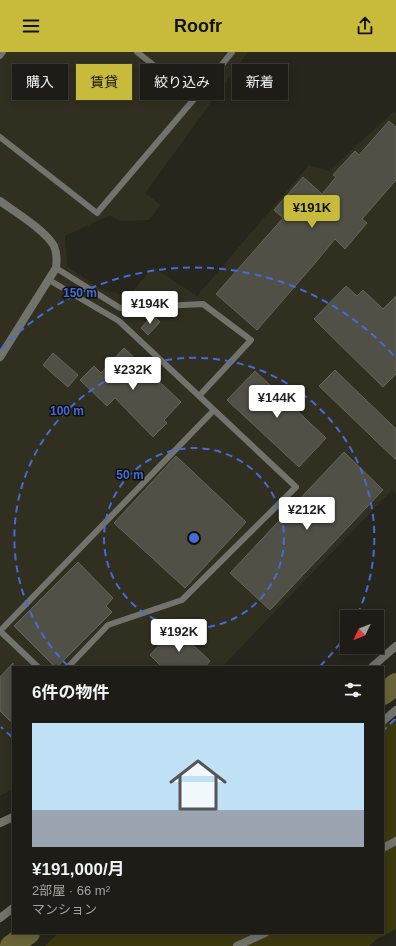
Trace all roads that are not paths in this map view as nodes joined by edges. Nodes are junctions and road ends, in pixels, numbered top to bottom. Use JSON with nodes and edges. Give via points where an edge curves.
{"nodes":[{"id":1,"x":3,"y":52,"type":"edge"},
{"id":2,"x":137,"y":52,"type":"edge"},
{"id":3,"x":232,"y":52,"type":"edge"},
{"id":4,"x":0,"y":56,"type":"edge"},
{"id":5,"x":152,"y":64,"type":"edge"},
{"id":6,"x":222,"y":64,"type":"edge"},
{"id":7,"x":193,"y":100,"type":"edge"},
{"id":8,"x":0,"y":137,"type":"edge"},
{"id":9,"x":0,"y":201,"type":"edge"},
{"id":10,"x":56,"y":268,"type":"junction"},
{"id":11,"x":49,"y":280,"type":"junction"},
{"id":12,"x":0,"y":357,"type":"edge"},
{"id":13,"x":199,"y":396,"type":"junction"},
{"id":14,"x":214,"y":410,"type":"junction"},
{"id":15,"x":396,"y":646,"type":"edge"},
{"id":16,"x":37,"y":666,"type":"edge"},
{"id":17,"x":69,"y":666,"type":"edge"},
{"id":18,"x":373,"y":666,"type":"edge"},
{"id":19,"x":396,"y":710,"type":"edge"},
{"id":20,"x":384,"y":720,"type":"edge"},
{"id":21,"x":12,"y":818,"type":"edge"},
{"id":22,"x":0,"y":823,"type":"edge"},
{"id":23,"x":396,"y":841,"type":"edge"},
{"id":24,"x":384,"y":847,"type":"edge"},
{"id":25,"x":12,"y":909,"type":"edge"},
{"id":26,"x":0,"y":918,"type":"edge"},
{"id":27,"x":263,"y":934,"type":"edge"},
{"id":28,"x":237,"y":946,"type":"edge"}],
"edges":[{"from":1,"to":4,"type":"lane"},
{"from":2,"to":5,"type":"lane"},
{"from":3,"to":6,"type":"lane"},
{"from":7,"to":8,"type":"lane","via":[[97,213]]},
{"from":9,"to":10,"type":"street","via":[[44,233],[54,246],[58,258]]},
{"from":10,"to":11,"type":"street"},
{"from":10,"to":13,"type":"lane","via":[[120,308],[203,304],[251,340]]},
{"from":11,"to":12,"type":"street"},
{"from":11,"to":13,"type":"lane","via":[[119,321]]},
{"from":13,"to":14,"type":"lane"},
{"from":14,"to":16,"type":"lane","via":[[0,631]]},
{"from":14,"to":17,"type":"lane","via":[[296,486],[182,600],[108,625]]},
{"from":15,"to":18,"type":"street"},
{"from":19,"to":20,"type":"street"},
{"from":21,"to":22,"type":"street"},
{"from":23,"to":24,"type":"street"},
{"from":25,"to":26,"type":"street"},
{"from":27,"to":28,"type":"street"}]}
